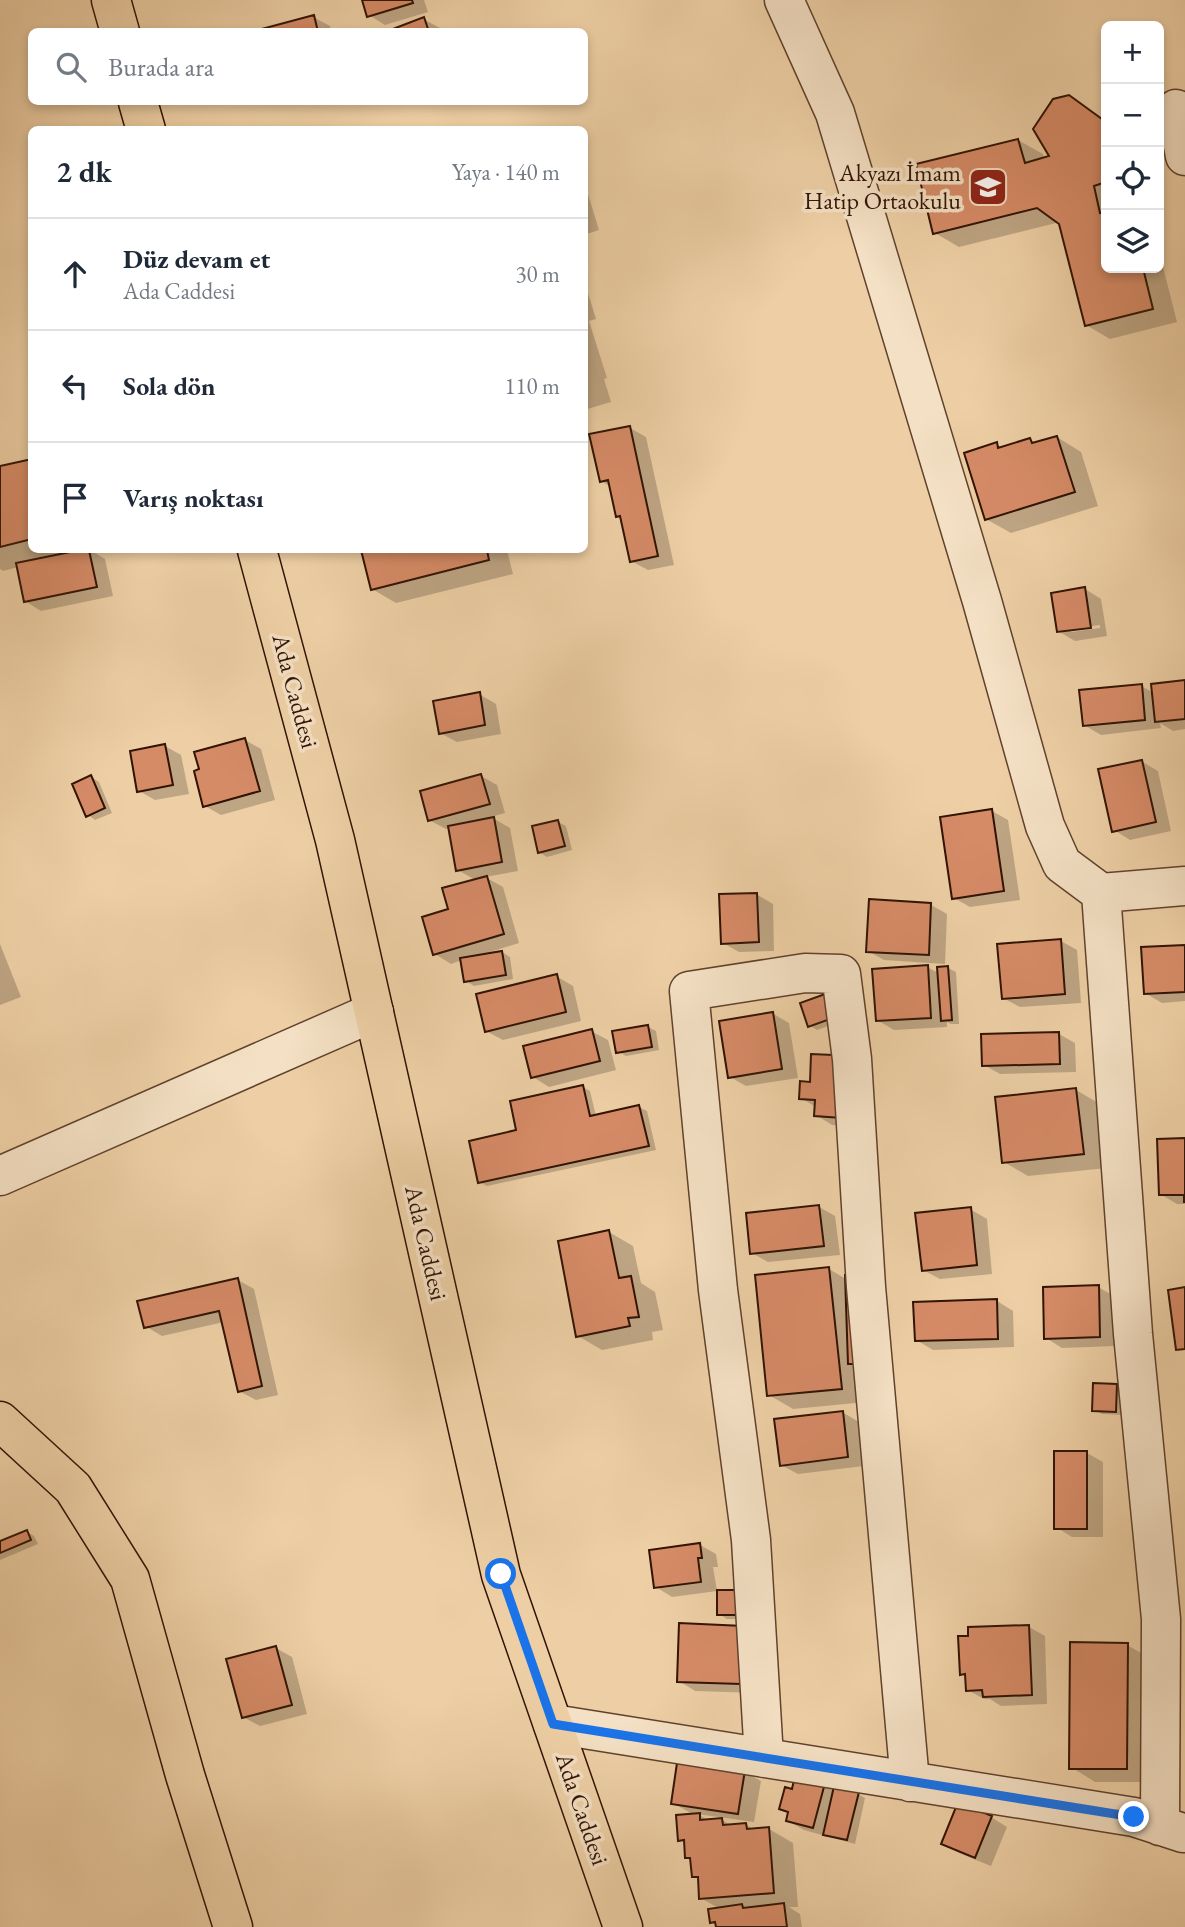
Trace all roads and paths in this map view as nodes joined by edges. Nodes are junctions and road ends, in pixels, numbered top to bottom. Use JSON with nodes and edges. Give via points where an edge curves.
{"nodes":[{"id":1,"x":111,"y":0,"type":"edge"},
{"id":2,"x":783,"y":0,"type":"edge"},
{"id":3,"x":119,"y":28,"type":"edge"},
{"id":4,"x":139,"y":105,"type":"edge"},
{"id":5,"x":1176,"y":109,"type":"dead end"},
{"id":6,"x":145,"y":126,"type":"edge"},
{"id":7,"x":1185,"y":156,"type":"edge"},
{"id":8,"x":258,"y":553,"type":"edge"},
{"id":9,"x":1185,"y":886,"type":"edge"},
{"id":10,"x":1101,"y":892,"type":"junction"},
{"id":11,"x":374,"y":1012,"type":"junction"},
{"id":12,"x":0,"y":1176,"type":"edge"},
{"id":13,"x":4,"y":1431,"type":"edge"},
{"id":14,"x":553,"y":1724,"type":"junction"},
{"id":15,"x":764,"y":1758,"type":"junction"},
{"id":16,"x":910,"y":1782,"type":"junction"},
{"id":17,"x":1173,"y":1830,"type":"edge"},
{"id":18,"x":233,"y":1927,"type":"edge"},
{"id":19,"x":623,"y":1927,"type":"edge"}],
"edges":[{"from":1,"to":3,"type":"main road"},
{"from":2,"to":10,"type":"street","via":[[835,113],[1045,826],[1062,864]]},
{"from":4,"to":6,"type":"main road"},
{"from":5,"to":7,"type":"street"},
{"from":8,"to":11,"type":"main road","name":"Ada Caddesi","via":[[335,840]]},
{"from":9,"to":10,"type":"street"},
{"from":10,"to":17,"type":"street","via":[[1133,1334],[1161,1619]]},
{"from":11,"to":12,"type":"street"},
{"from":11,"to":14,"type":"main road","name":"Ada Caddesi","via":[[501,1574]]},
{"from":13,"to":18,"type":"main road","via":[[73,1488],[130,1578]]},
{"from":14,"to":15,"type":"street"},
{"from":14,"to":19,"type":"main road","name":"Ada Caddesi"},
{"from":15,"to":16,"type":"street"},
{"from":15,"to":16,"type":"street","via":[[751,1540],[718,1290],[689,991],[805,973],[841,974],[852,1059],[866,1287]]},
{"from":16,"to":17,"type":"street","via":[[1134,1817]]}]}
